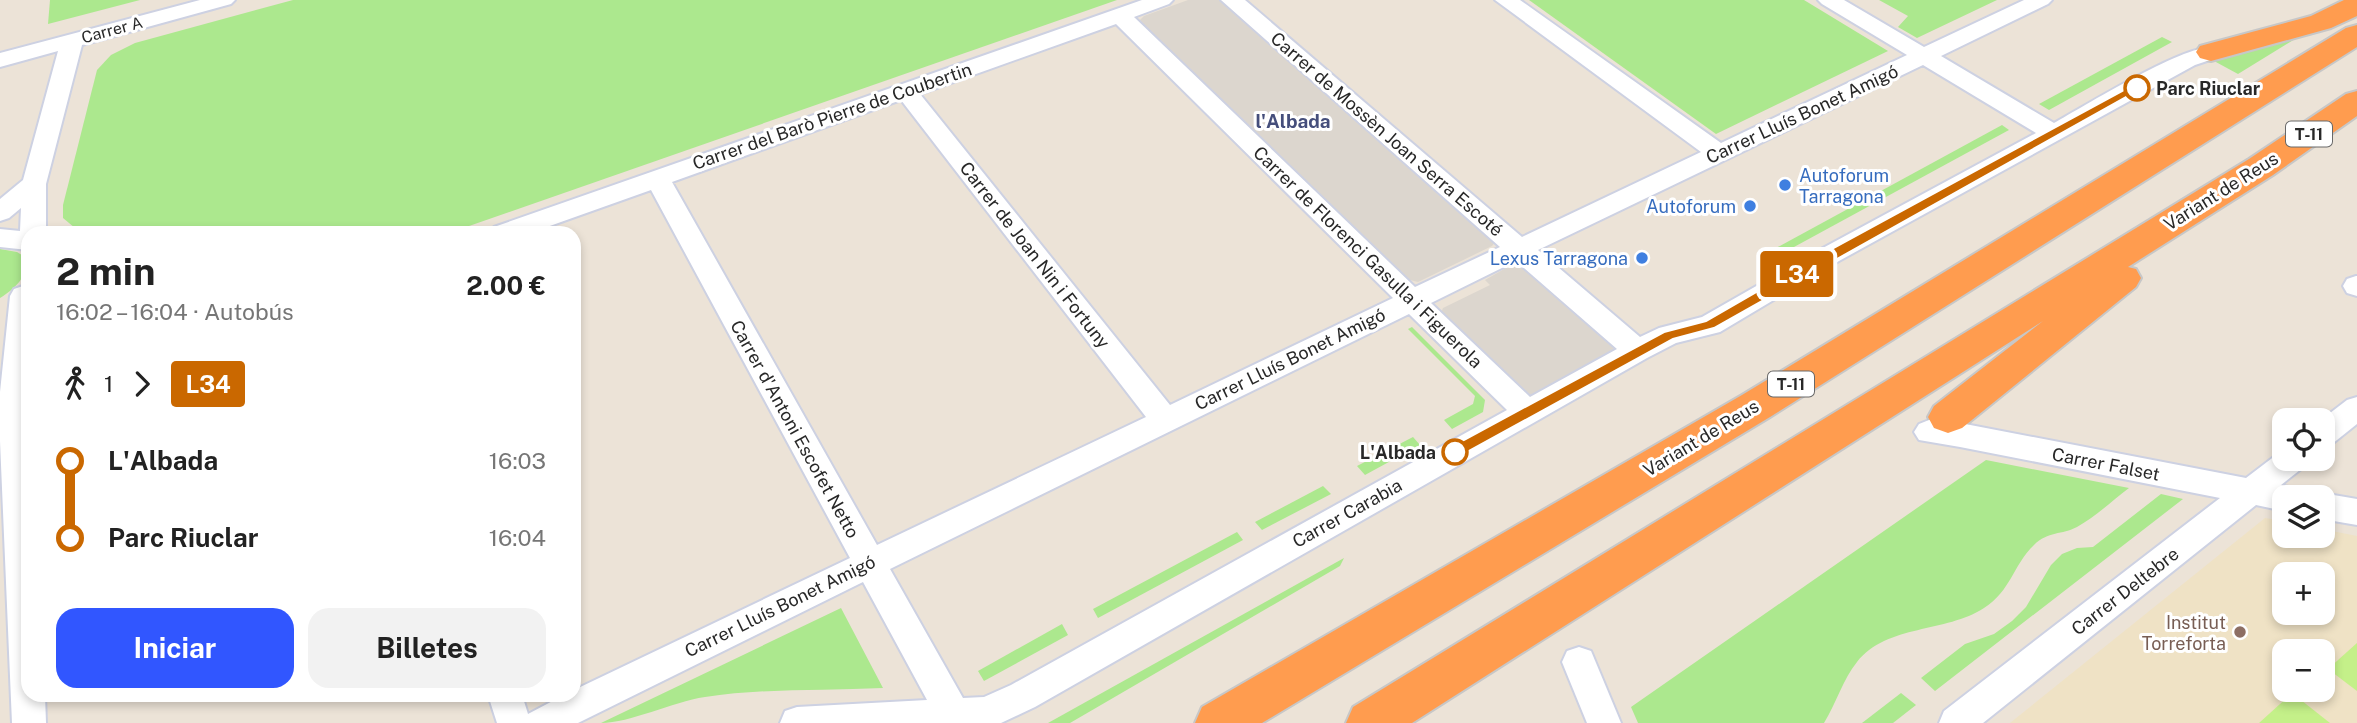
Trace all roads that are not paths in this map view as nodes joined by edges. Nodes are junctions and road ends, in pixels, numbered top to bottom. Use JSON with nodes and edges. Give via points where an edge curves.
{"nodes":[{"id":1,"x":224,"y":0,"type":"edge"},
{"id":2,"x":1162,"y":0,"type":"edge"},
{"id":3,"x":1232,"y":0,"type":"edge"},
{"id":4,"x":1506,"y":0,"type":"edge"},
{"id":5,"x":1829,"y":0,"type":"edge"},
{"id":6,"x":2041,"y":0,"type":"edge"},
{"id":7,"x":2357,"y":5,"type":"edge"},
{"id":8,"x":1119,"y":15,"type":"junction"},
{"id":9,"x":2357,"y":34,"type":"edge"},
{"id":10,"x":72,"y":41,"type":"junction"},
{"id":11,"x":2211,"y":52,"type":"joint"},
{"id":12,"x":1923,"y":56,"type":"junction"},
{"id":13,"x":0,"y":60,"type":"edge"},
{"id":14,"x":905,"y":90,"type":"junction"},
{"id":15,"x":2357,"y":101,"type":"edge"},
{"id":16,"x":2054,"y":133,"type":"junction"},
{"id":17,"x":1719,"y":153,"type":"junction"},
{"id":18,"x":2261,"y":167,"type":"junction"},
{"id":19,"x":657,"y":178,"type":"junction"},
{"id":20,"x":34,"y":184,"type":"junction"},
{"id":21,"x":0,"y":212,"type":"edge"},
{"id":22,"x":33,"y":226,"type":"edge"},
{"id":23,"x":523,"y":226,"type":"edge"},
{"id":24,"x":0,"y":238,"type":"edge"},
{"id":25,"x":21,"y":240,"type":"edge"},
{"id":26,"x":1520,"y":247,"type":"junction"},
{"id":27,"x":21,"y":297,"type":"edge"},
{"id":28,"x":1413,"y":299,"type":"junction"},
{"id":29,"x":0,"y":311,"type":"edge"},
{"id":30,"x":1637,"y":351,"type":"junction"},
{"id":31,"x":0,"y":367,"type":"edge"},
{"id":32,"x":21,"y":403,"type":"edge"},
{"id":33,"x":2357,"y":408,"type":"edge"},
{"id":34,"x":1527,"y":412,"type":"junction"},
{"id":35,"x":1164,"y":419,"type":"junction"},
{"id":36,"x":1939,"y":425,"type":"joint"},
{"id":37,"x":2335,"y":426,"type":"edge"},
{"id":38,"x":2278,"y":471,"type":"edge"},
{"id":39,"x":2252,"y":492,"type":"junction"},
{"id":40,"x":2272,"y":496,"type":"edge"},
{"id":41,"x":2335,"y":508,"type":"edge"},
{"id":42,"x":2357,"y":512,"type":"edge"},
{"id":43,"x":868,"y":563,"type":"junction"},
{"id":44,"x":1579,"y":662,"type":"dead end"},
{"id":45,"x":28,"y":702,"type":"edge"},
{"id":46,"x":507,"y":702,"type":"edge"},
{"id":47,"x":954,"y":716,"type":"junction"},
{"id":48,"x":29,"y":723,"type":"edge"},
{"id":49,"x":514,"y":723,"type":"edge"},
{"id":50,"x":542,"y":723,"type":"edge"},
{"id":51,"x":797,"y":723,"type":"edge"},
{"id":52,"x":1219,"y":723,"type":"edge"},
{"id":53,"x":1370,"y":723,"type":"edge"},
{"id":54,"x":1604,"y":723,"type":"edge"},
{"id":55,"x":1956,"y":723,"type":"edge"}],
"edges":[{"from":1,"to":10,"type":"street","name":"Carrer A"},
{"from":2,"to":8,"type":"street","name":"Carrer del Barò Pierre de Coubertin"},
{"from":3,"to":26,"type":"street","name":"Carrer de Mossèn Joan Serra Escoté"},
{"from":4,"to":17,"type":"street"},
{"from":5,"to":12,"type":"street"},
{"from":6,"to":12,"type":"street","name":"Carrer Lluís Bonet Amigó"},
{"from":7,"to":11,"type":"highway","via":[[2322,22]]},
{"from":8,"to":14,"type":"street","name":"Carrer del Barò Pierre de Coubertin"},
{"from":8,"to":28,"type":"street","name":"Carrer de Florenci Gasulla i Figuerola"},
{"from":9,"to":52,"type":"highway","name":"Variant de Reus","number":"T-11","via":[[1755,406]]},
{"from":10,"to":13,"type":"street","name":"Carrer A"},
{"from":10,"to":20,"type":"street"},
{"from":11,"to":16,"type":"street","name":"Carrer Carabia","via":[[2187,60]]},
{"from":12,"to":16,"type":"street"},
{"from":12,"to":17,"type":"street","name":"Carrer Lluís Bonet Amigó"},
{"from":14,"to":19,"type":"street","name":"Carrer del Barò Pierre de Coubertin"},
{"from":14,"to":35,"type":"street","name":"Carrer de Joan Nin i Fortuny"},
{"from":15,"to":18,"type":"highway","name":"Variant de Reus","number":"T-11"},
{"from":16,"to":30,"type":"street","name":"Carrer Carabia","via":[[1710,325],[1669,335]]},
{"from":17,"to":26,"type":"street","name":"Carrer Lluís Bonet Amigó"},
{"from":18,"to":36,"type":"highway"},
{"from":18,"to":53,"type":"highway","name":"Variant de Reus","number":"T-11"},
{"from":19,"to":23,"type":"street","name":"Carrer del Barò Pierre de Coubertin"},
{"from":19,"to":43,"type":"street","name":"Carrer d'Antoni Escofet Netto"},
{"from":20,"to":21,"type":"street"},
{"from":20,"to":22,"type":"street"},
{"from":24,"to":25,"type":"street"},
{"from":26,"to":28,"type":"street","name":"Carrer Lluís Bonet Amigó"},
{"from":26,"to":30,"type":"street","name":"Carrer de Mossèn Joan Serra Escoté"},
{"from":27,"to":29,"type":"street"},
{"from":28,"to":34,"type":"street","name":"Carrer de Florenci Gasulla i Figuerola"},
{"from":28,"to":35,"type":"street","name":"Carrer Lluís Bonet Amigó"},
{"from":30,"to":34,"type":"street","name":"Carrer Carabia"},
{"from":31,"to":32,"type":"street"},
{"from":33,"to":37,"type":"street"},
{"from":34,"to":47,"type":"street","name":"Carrer Carabia","via":[[1023,696],[986,713]]},
{"from":35,"to":43,"type":"street","name":"Carrer Lluís Bonet Amigó"},
{"from":36,"to":39,"type":"street","name":"Carrer Falset","via":[[1960,435]]},
{"from":38,"to":39,"type":"street","name":"Carrer Deltebre"},
{"from":39,"to":40,"type":"street","name":"Carrer Falset"},
{"from":39,"to":55,"type":"street","name":"Carrer Deltebre"},
{"from":41,"to":42,"type":"street"},
{"from":43,"to":47,"type":"street","name":"Carrer d'Antoni Escofet Netto"},
{"from":43,"to":50,"type":"street","name":"Carrer Lluís Bonet Amigó"},
{"from":44,"to":54,"type":"street"},
{"from":45,"to":48,"type":"street"},
{"from":46,"to":49,"type":"street"},
{"from":47,"to":51,"type":"street","name":"Carrer Carabia"}]}
